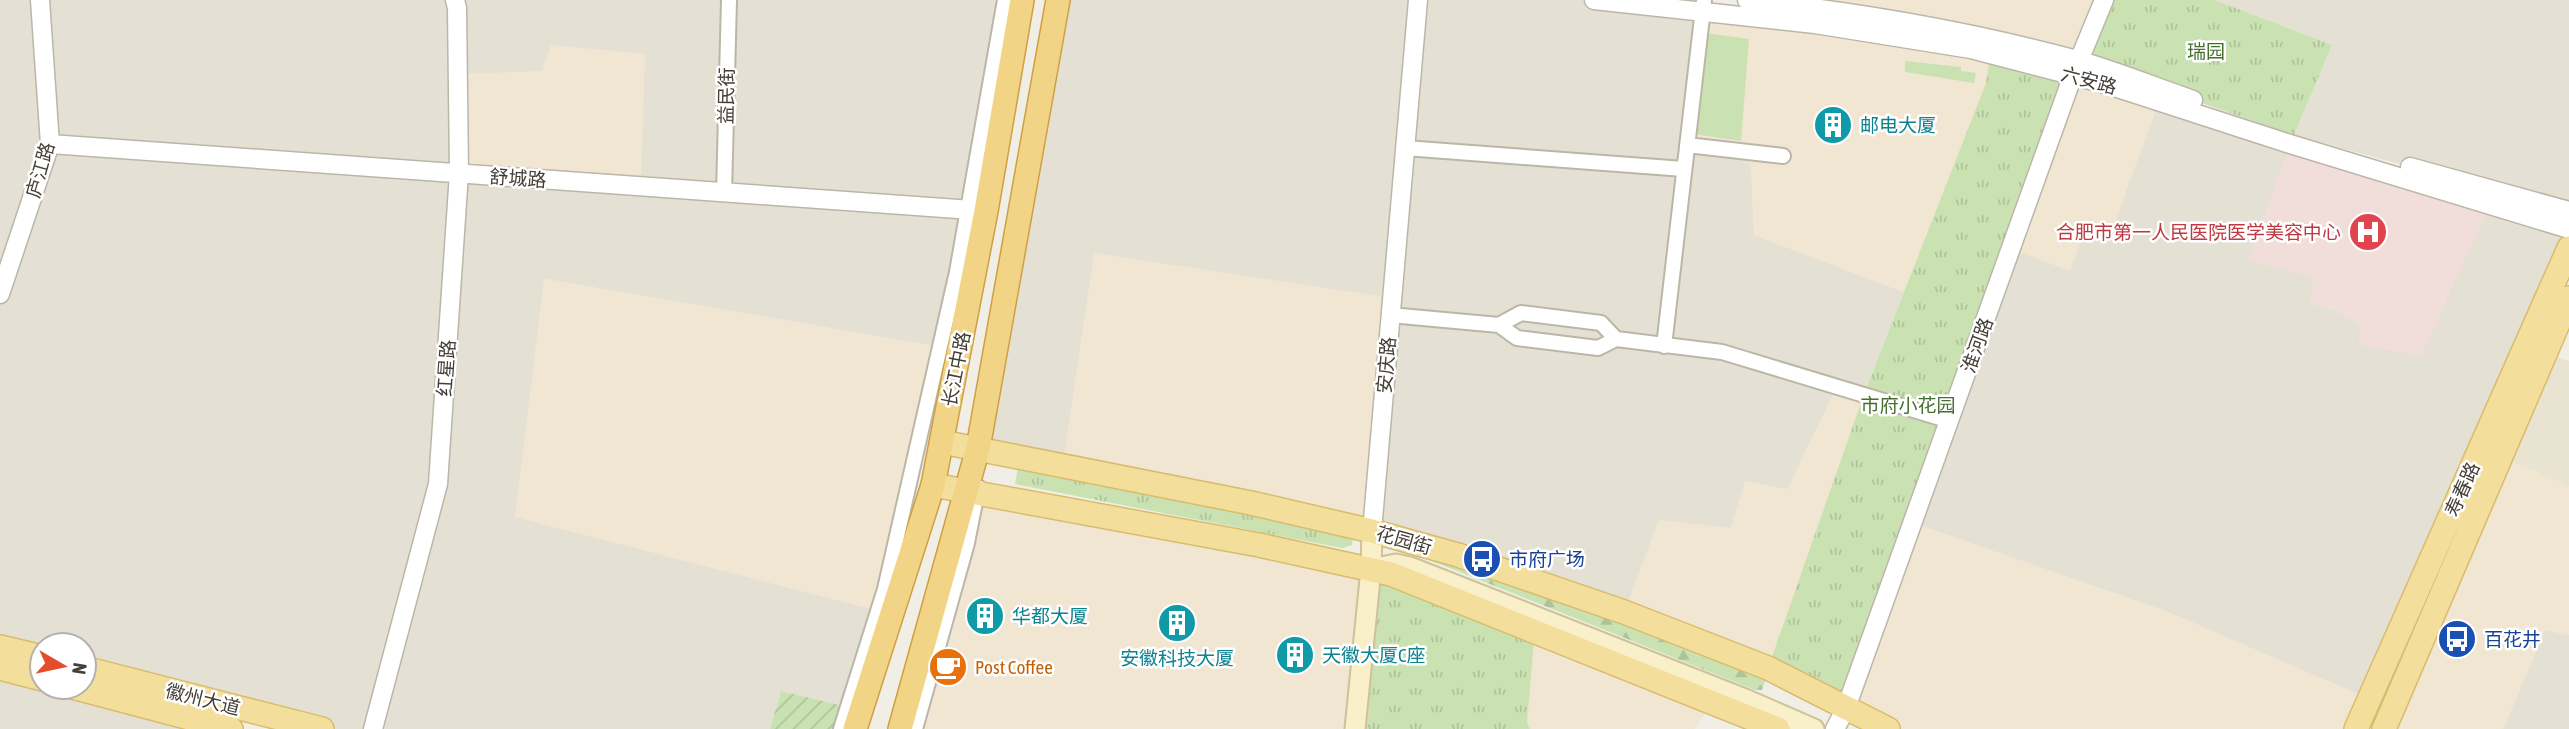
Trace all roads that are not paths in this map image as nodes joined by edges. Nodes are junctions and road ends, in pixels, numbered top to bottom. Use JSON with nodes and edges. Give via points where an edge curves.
{"nodes":[{"id":1,"x":40,"y":0,"type":"edge"},
{"id":2,"x":455,"y":0,"type":"edge"},
{"id":3,"x":729,"y":0,"type":"edge"},
{"id":4,"x":1005,"y":0,"type":"edge"},
{"id":5,"x":1022,"y":0,"type":"edge"},
{"id":6,"x":1058,"y":0,"type":"edge"},
{"id":7,"x":1068,"y":0,"type":"edge"},
{"id":8,"x":1418,"y":0,"type":"edge"},
{"id":9,"x":1594,"y":0,"type":"edge"},
{"id":10,"x":1747,"y":0,"type":"edge"},
{"id":11,"x":2104,"y":0,"type":"edge"},
{"id":12,"x":1703,"y":6,"type":"edge"},
{"id":13,"x":1817,"y":11,"type":"edge"},
{"id":14,"x":2076,"y":68,"type":"junction"},
{"id":15,"x":50,"y":144,"type":"junction"},
{"id":16,"x":1687,"y":145,"type":"junction"},
{"id":17,"x":1405,"y":148,"type":"junction"},
{"id":18,"x":1783,"y":156,"type":"dead end"},
{"id":19,"x":1684,"y":169,"type":"junction"},
{"id":20,"x":459,"y":173,"type":"junction"},
{"id":21,"x":724,"y":193,"type":"junction"},
{"id":22,"x":977,"y":211,"type":"junction"},
{"id":23,"x":2569,"y":211,"type":"edge"},
{"id":24,"x":2569,"y":229,"type":"edge"},
{"id":25,"x":2569,"y":248,"type":"edge"},
{"id":26,"x":0,"y":294,"type":"edge"},
{"id":27,"x":2569,"y":298,"type":"edge"},
{"id":28,"x":1390,"y":316,"type":"junction"},
{"id":29,"x":1499,"y":325,"type":"junction"},
{"id":30,"x":1616,"y":339,"type":"junction"},
{"id":31,"x":1664,"y":346,"type":"junction"},
{"id":32,"x":1950,"y":421,"type":"junction"},
{"id":33,"x":942,"y":442,"type":"junction"},
{"id":34,"x":982,"y":449,"type":"junction"},
{"id":35,"x":933,"y":485,"type":"junction"},
{"id":36,"x":972,"y":493,"type":"junction"},
{"id":37,"x":1372,"y":531,"type":"junction"},
{"id":38,"x":1371,"y":569,"type":"junction"},
{"id":39,"x":0,"y":647,"type":"edge"},
{"id":40,"x":28,"y":654,"type":"edge"},
{"id":41,"x":0,"y":668,"type":"edge"},
{"id":42,"x":98,"y":672,"type":"edge"},
{"id":43,"x":28,"y":675,"type":"edge"},
{"id":44,"x":98,"y":694,"type":"edge"},
{"id":45,"x":1846,"y":708,"type":"junction"},
{"id":46,"x":231,"y":729,"type":"edge"},
{"id":47,"x":322,"y":729,"type":"edge"},
{"id":48,"x":373,"y":729,"type":"edge"},
{"id":49,"x":841,"y":729,"type":"edge"},
{"id":50,"x":855,"y":729,"type":"edge"},
{"id":51,"x":900,"y":729,"type":"edge"},
{"id":52,"x":915,"y":729,"type":"edge"},
{"id":53,"x":1355,"y":729,"type":"edge"},
{"id":54,"x":1778,"y":729,"type":"edge"},
{"id":55,"x":1814,"y":729,"type":"edge"},
{"id":56,"x":1835,"y":729,"type":"edge"},
{"id":57,"x":1888,"y":729,"type":"edge"},
{"id":58,"x":2356,"y":729,"type":"edge"},
{"id":59,"x":2384,"y":729,"type":"edge"}],
"edges":[{"from":1,"to":15,"type":"street","name":"庐江路"},
{"from":2,"to":20,"type":"street","name":"红星路"},
{"from":3,"to":21,"type":"street","name":"益民街"},
{"from":4,"to":22,"type":"street"},
{"from":5,"to":22,"type":"highway","name":"长江中路"},
{"from":6,"to":34,"type":"highway","name":"长江中路"},
{"from":7,"to":34,"type":"street"},
{"from":8,"to":17,"type":"street","name":"安庆路"},
{"from":9,"to":12,"type":"street","name":"六安路"},
{"from":10,"to":13,"type":"street","name":"六安路"},
{"from":11,"to":14,"type":"street","name":"淮河路"},
{"from":12,"to":13,"type":"street","name":"六安路"},
{"from":12,"to":16,"type":"street"},
{"from":13,"to":14,"type":"street","name":"六安路","via":[[1971,49]]},
{"from":14,"to":23,"type":"street","name":"六安路","via":[[2294,135]]},
{"from":14,"to":24,"type":"street","name":"六安路"},
{"from":14,"to":32,"type":"street","name":"淮河路"},
{"from":15,"to":20,"type":"street","name":"舒城路"},
{"from":15,"to":26,"type":"street","name":"庐江路"},
{"from":16,"to":18,"type":"street"},
{"from":16,"to":19,"type":"street"},
{"from":17,"to":19,"type":"street"},
{"from":17,"to":28,"type":"street","name":"安庆路"},
{"from":19,"to":31,"type":"street"},
{"from":20,"to":21,"type":"street","name":"舒城路"},
{"from":20,"to":48,"type":"street","name":"红星路","via":[[438,484]]},
{"from":21,"to":22,"type":"street","name":"舒城路"},
{"from":22,"to":33,"type":"highway","name":"长江中路"},
{"from":22,"to":49,"type":"street","via":[[957,272],[885,589]]},
{"from":25,"to":58,"type":"main road","name":"寿春路"},
{"from":27,"to":59,"type":"main road","name":"寿春路"},
{"from":28,"to":29,"type":"street"},
{"from":28,"to":37,"type":"street","name":"安庆路"},
{"from":29,"to":30,"type":"street","via":[[1517,338],[1598,348]]},
{"from":29,"to":30,"type":"street","via":[[1521,313],[1601,323]]},
{"from":30,"to":31,"type":"street"},
{"from":31,"to":32,"type":"street","via":[[1722,352]]},
{"from":32,"to":45,"type":"street","name":"淮河路"},
{"from":33,"to":34,"type":"main road","name":"花园街"},
{"from":33,"to":35,"type":"highway","name":"长江中路"},
{"from":34,"to":36,"type":"highway","name":"长江中路"},
{"from":34,"to":37,"type":"main road","name":"花园街"},
{"from":35,"to":36,"type":"main road","name":"花园街"},
{"from":35,"to":50,"type":"highway","name":"长江中路"},
{"from":36,"to":38,"type":"main road","name":"花园街"},
{"from":36,"to":51,"type":"highway","name":"长江中路"},
{"from":36,"to":52,"type":"street","via":[[967,543]]},
{"from":37,"to":38,"type":"main road","name":"安庆路"},
{"from":37,"to":45,"type":"main road","name":"花园街","via":[[1624,612],[1768,668]]},
{"from":38,"to":53,"type":"main road","name":"安庆路"},
{"from":38,"to":54,"type":"main road","name":"花园街"},
{"from":38,"to":55,"type":"main road","name":"花园街","via":[[1396,564],[1410,567]]},
{"from":39,"to":40,"type":"main road"},
{"from":41,"to":43,"type":"main road"},
{"from":42,"to":47,"type":"main road","name":"徽州大道"},
{"from":44,"to":46,"type":"main road","name":"徽州大道"},
{"from":45,"to":56,"type":"street","name":"淮河路"},
{"from":45,"to":57,"type":"main road","name":"花园街"}]}
